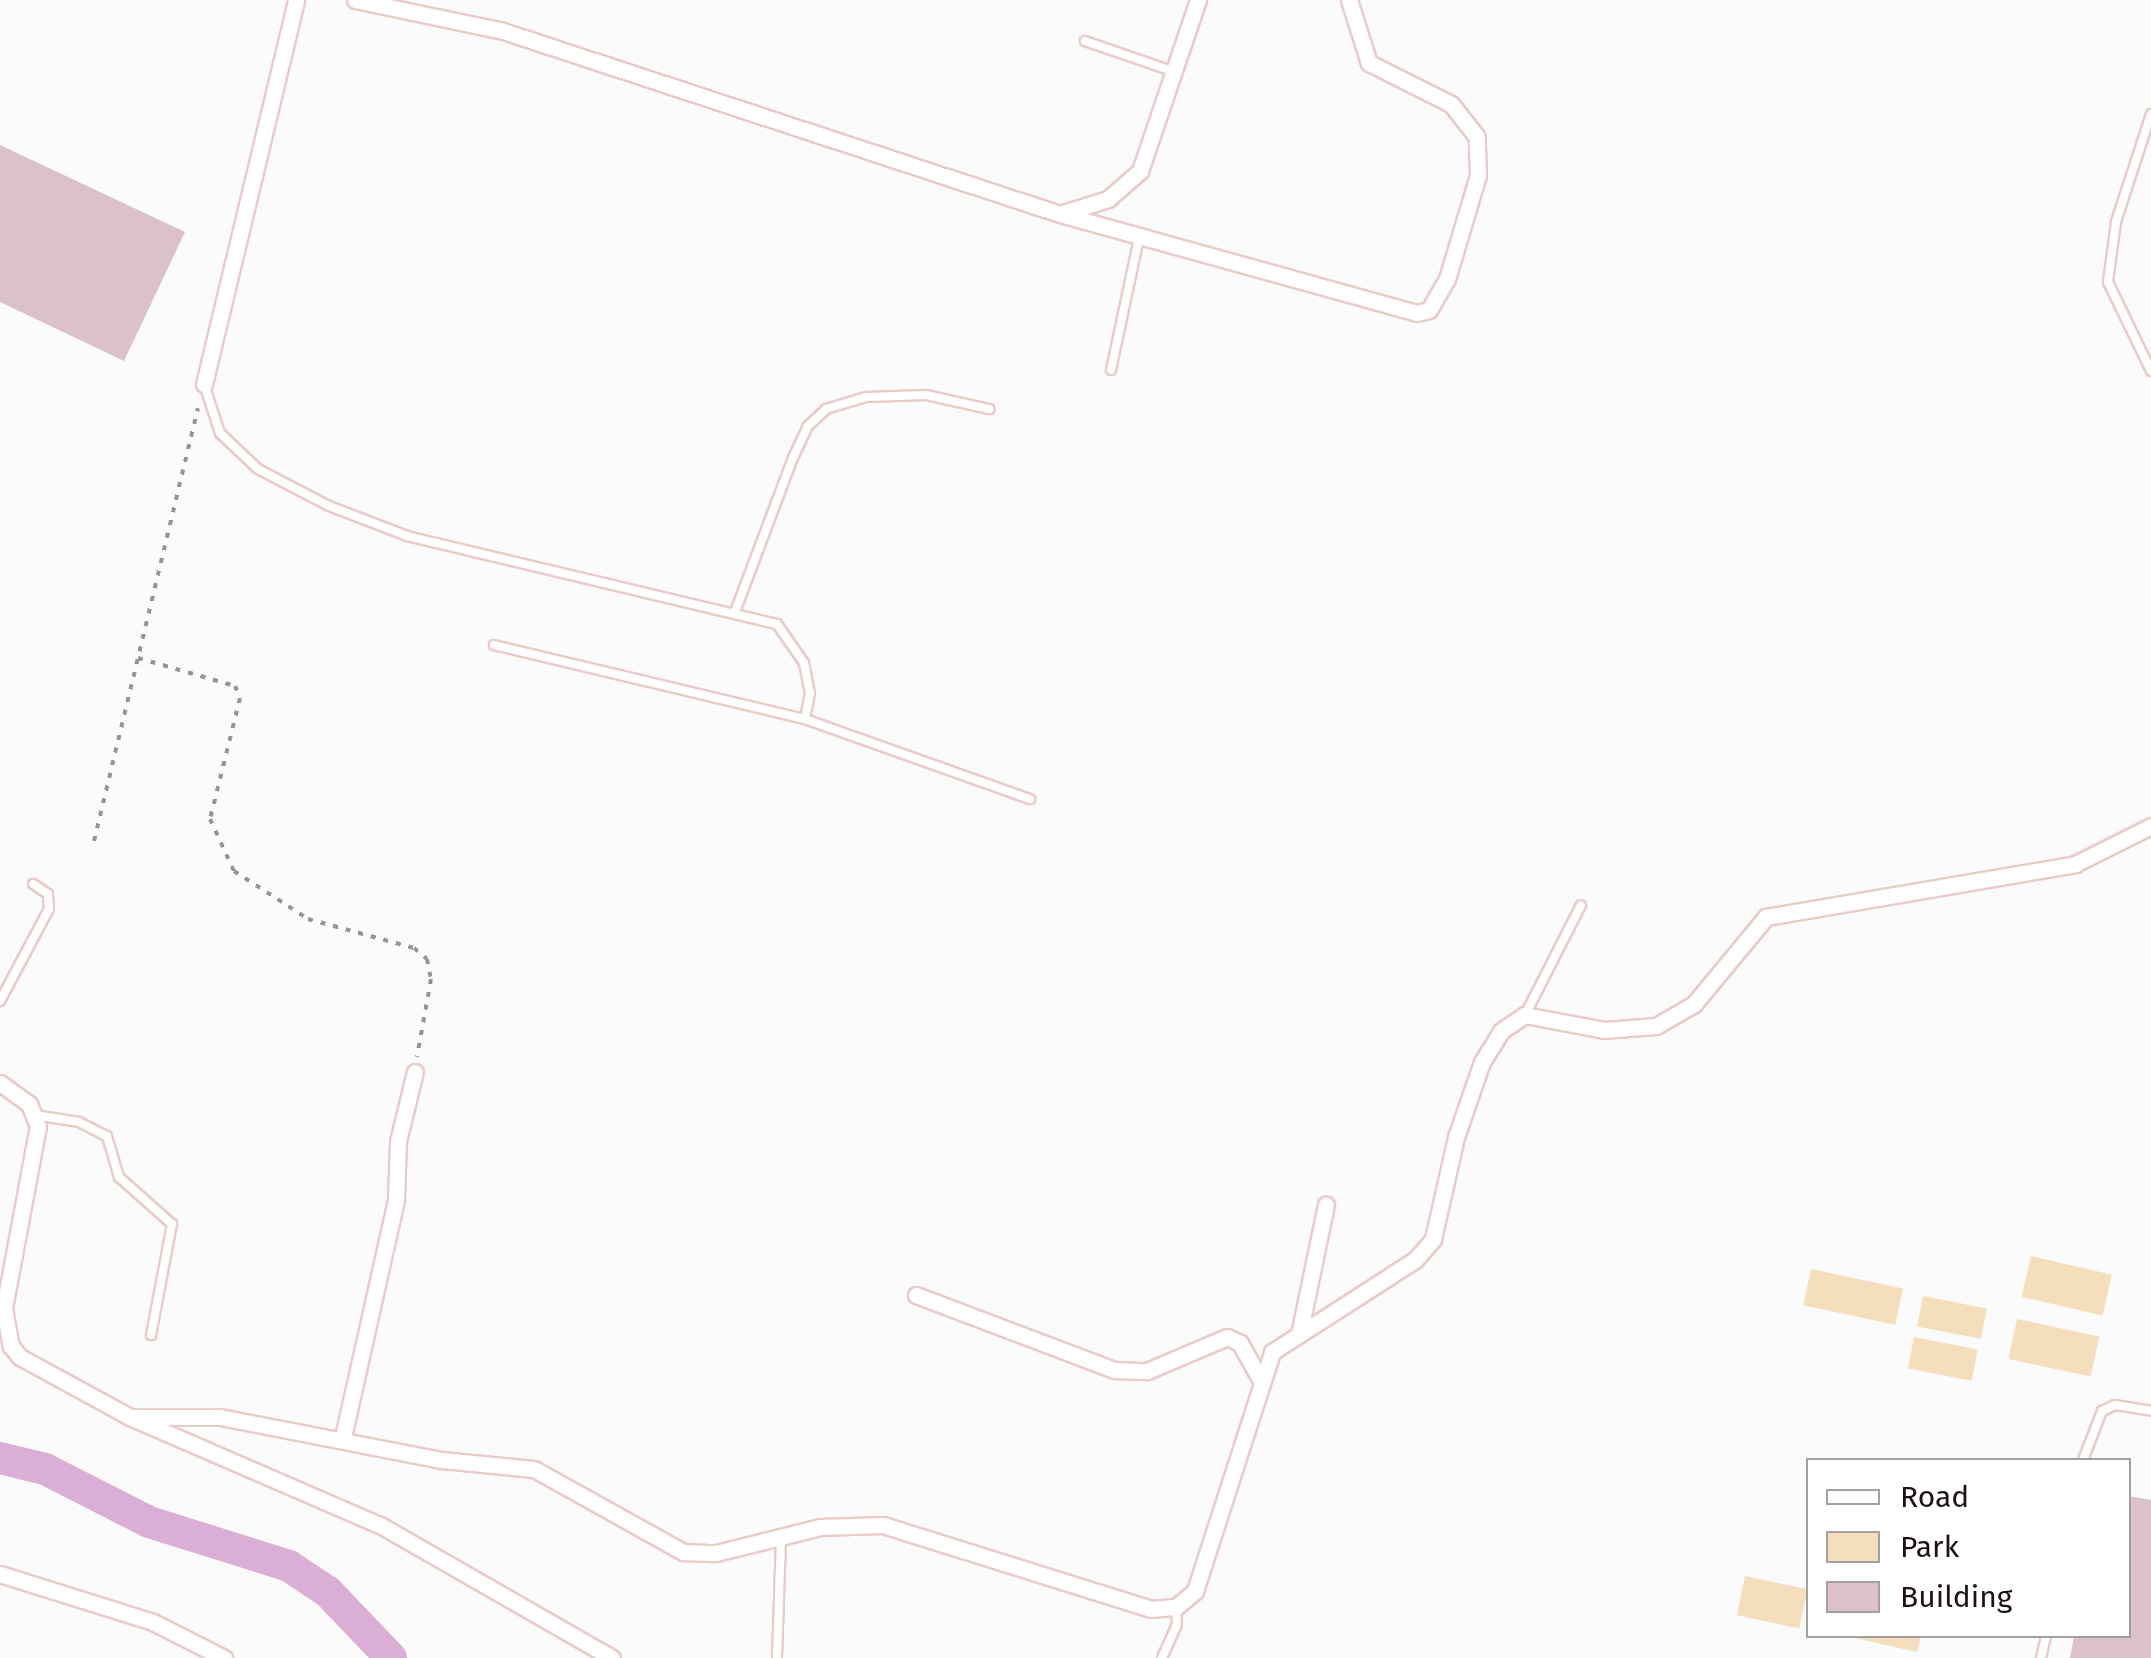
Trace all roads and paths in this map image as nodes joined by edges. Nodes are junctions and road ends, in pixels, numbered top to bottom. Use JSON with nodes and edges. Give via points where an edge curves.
{"nodes":[{"id":1,"x":296,"y":0,"type":"edge"},
{"id":2,"x":355,"y":0,"type":"edge"},
{"id":3,"x":1198,"y":0,"type":"edge"},
{"id":4,"x":1349,"y":0,"type":"edge"},
{"id":5,"x":1086,"y":42,"type":"dead end"},
{"id":6,"x":1175,"y":72,"type":"junction"},
{"id":7,"x":2151,"y":115,"type":"edge"},
{"id":8,"x":1060,"y":214,"type":"junction"},
{"id":9,"x":1140,"y":232,"type":"junction"},
{"id":10,"x":1112,"y":370,"type":"dead end"},
{"id":11,"x":2151,"y":371,"type":"edge"},
{"id":12,"x":204,"y":384,"type":"junction"},
{"id":13,"x":989,"y":408,"type":"dead end"},
{"id":14,"x":735,"y":612,"type":"junction"},
{"id":15,"x":494,"y":645,"type":"dead end"},
{"id":16,"x":138,"y":658,"type":"junction"},
{"id":17,"x":805,"y":719,"type":"junction"},
{"id":18,"x":1030,"y":798,"type":"dead end"},
{"id":19,"x":2151,"y":826,"type":"edge"},
{"id":20,"x":94,"y":841,"type":"dead end"},
{"id":21,"x":32,"y":884,"type":"dead end"},
{"id":22,"x":1581,"y":905,"type":"dead end"},
{"id":23,"x":0,"y":1001,"type":"edge"},
{"id":24,"x":1525,"y":1014,"type":"junction"},
{"id":25,"x":415,"y":1072,"type":"joint"},
{"id":26,"x":0,"y":1083,"type":"edge"},
{"id":27,"x":34,"y":1114,"type":"junction"},
{"id":28,"x":1326,"y":1205,"type":"dead end"},
{"id":29,"x":916,"y":1295,"type":"dead end"},
{"id":30,"x":1300,"y":1330,"type":"junction"},
{"id":31,"x":151,"y":1335,"type":"dead end"},
{"id":32,"x":1259,"y":1377,"type":"junction"},
{"id":33,"x":2151,"y":1410,"type":"edge"},
{"id":34,"x":130,"y":1417,"type":"junction"},
{"id":35,"x":343,"y":1437,"type":"junction"},
{"id":36,"x":2083,"y":1458,"type":"edge"},
{"id":37,"x":781,"y":1534,"type":"junction"},
{"id":38,"x":0,"y":1574,"type":"edge"},
{"id":39,"x":1176,"y":1607,"type":"junction"},
{"id":40,"x":224,"y":1658,"type":"edge"},
{"id":41,"x":612,"y":1658,"type":"edge"},
{"id":42,"x":777,"y":1658,"type":"edge"},
{"id":43,"x":1162,"y":1658,"type":"edge"}],
"edges":[{"from":1,"to":12,"type":"street"},
{"from":2,"to":8,"type":"street","via":[[503,31]]},
{"from":3,"to":6,"type":"street"},
{"from":4,"to":9,"type":"street","via":[[1369,62],[1451,104],[1477,137],[1478,175],[1447,279],[1429,310],[1403,310]]},
{"from":5,"to":6,"type":"lane"},
{"from":6,"to":8,"type":"street","via":[[1140,171],[1108,199]]},
{"from":7,"to":11,"type":"lane","via":[[2116,222],[2108,282]]},
{"from":8,"to":9,"type":"street"},
{"from":9,"to":10,"type":"lane"},
{"from":12,"to":14,"type":"lane","via":[[220,432],[258,469],[330,506],[408,536]]},
{"from":12,"to":16,"type":"path"},
{"from":13,"to":14,"type":"lane","via":[[926,395],[866,396],[826,409],[808,426],[793,458]]},
{"from":14,"to":17,"type":"lane","via":[[777,624],[790,641],[807,678]]},
{"from":15,"to":17,"type":"lane"},
{"from":16,"to":20,"type":"path"},
{"from":16,"to":25,"type":"path","via":[[235,686],[240,698],[210,819],[234,871],[308,920],[414,948],[427,959],[431,979]]},
{"from":17,"to":18,"type":"lane"},
{"from":19,"to":24,"type":"street","via":[[2075,864],[1766,917],[1694,1004],[1656,1026],[1604,1030]]},
{"from":21,"to":23,"type":"lane","via":[[48,894],[49,909]]},
{"from":22,"to":24,"type":"lane"},
{"from":24,"to":30,"type":"street","via":[[1501,1032],[1482,1062],[1456,1137],[1433,1239],[1415,1260]]},
{"from":25,"to":35,"type":"street","via":[[398,1141],[396,1199]]},
{"from":26,"to":27,"type":"street"},
{"from":27,"to":31,"type":"lane","via":[[79,1122],[107,1136],[119,1177],[172,1224]]},
{"from":27,"to":34,"type":"street","via":[[35,1165],[4,1308],[10,1346]]},
{"from":28,"to":30,"type":"street"},
{"from":29,"to":32,"type":"street","via":[[1114,1370],[1147,1371],[1228,1336]]},
{"from":30,"to":32,"type":"street","via":[[1272,1352]]},
{"from":32,"to":39,"type":"street","via":[[1195,1591]]},
{"from":33,"to":36,"type":"lane","via":[[2115,1405],[2102,1412]]},
{"from":34,"to":35,"type":"street","via":[[220,1416]]},
{"from":34,"to":41,"type":"street","via":[[380,1525]]},
{"from":35,"to":37,"type":"street","via":[[442,1460],[534,1469],[683,1552],[716,1553]]},
{"from":37,"to":39,"type":"street","via":[[883,1524],[1151,1609]]},
{"from":37,"to":42,"type":"lane"},
{"from":38,"to":40,"type":"street","via":[[153,1622]]},
{"from":39,"to":43,"type":"lane","via":[[1177,1625]]}]}
